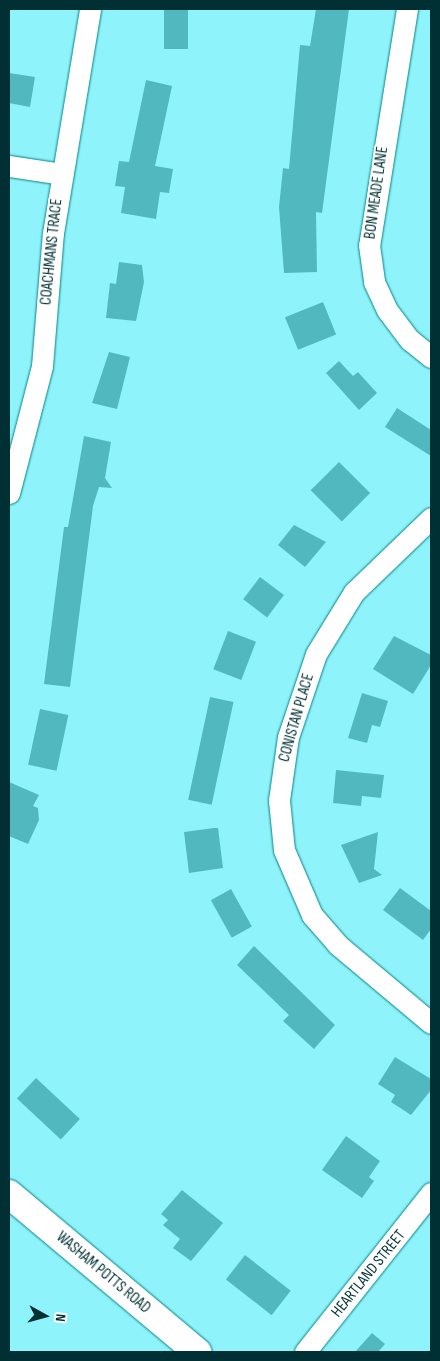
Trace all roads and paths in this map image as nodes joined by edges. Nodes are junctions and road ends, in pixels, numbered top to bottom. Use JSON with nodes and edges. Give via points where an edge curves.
{"nodes":[{"id":1,"x":90,"y":9,"type":"edge"},
{"id":2,"x":407,"y":9,"type":"edge"},
{"id":3,"x":9,"y":166,"type":"edge"},
{"id":4,"x":62,"y":174,"type":"junction"},
{"id":5,"x":431,"y":357,"type":"edge"},
{"id":6,"x":9,"y":493,"type":"edge"},
{"id":7,"x":431,"y":518,"type":"edge"},
{"id":8,"x":431,"y":1023,"type":"edge"},
{"id":9,"x":431,"y":1193,"type":"edge"},
{"id":10,"x":9,"y":1194,"type":"edge"},
{"id":11,"x":197,"y":1352,"type":"edge"},
{"id":12,"x":305,"y":1352,"type":"edge"}],
"edges":[{"from":1,"to":4,"type":"street","name":"COACHMANS TRACE"},
{"from":2,"to":5,"type":"street","name":"BON MEADE LANE","via":[[369,245],[374,282],[387,310],[410,340]]},
{"from":3,"to":4,"type":"street"},
{"from":4,"to":6,"type":"street","name":"COACHMANS TRACE","via":[[42,366]]},
{"from":7,"to":8,"type":"street","name":"CONISTAN PLACE","via":[[354,592],[316,654],[288,737],[279,800],[284,850],[312,915],[338,945]]},
{"from":9,"to":12,"type":"street","name":"HEARTLAND STREET"},
{"from":10,"to":11,"type":"street","name":"WASHAM POTTS ROAD"}]}
